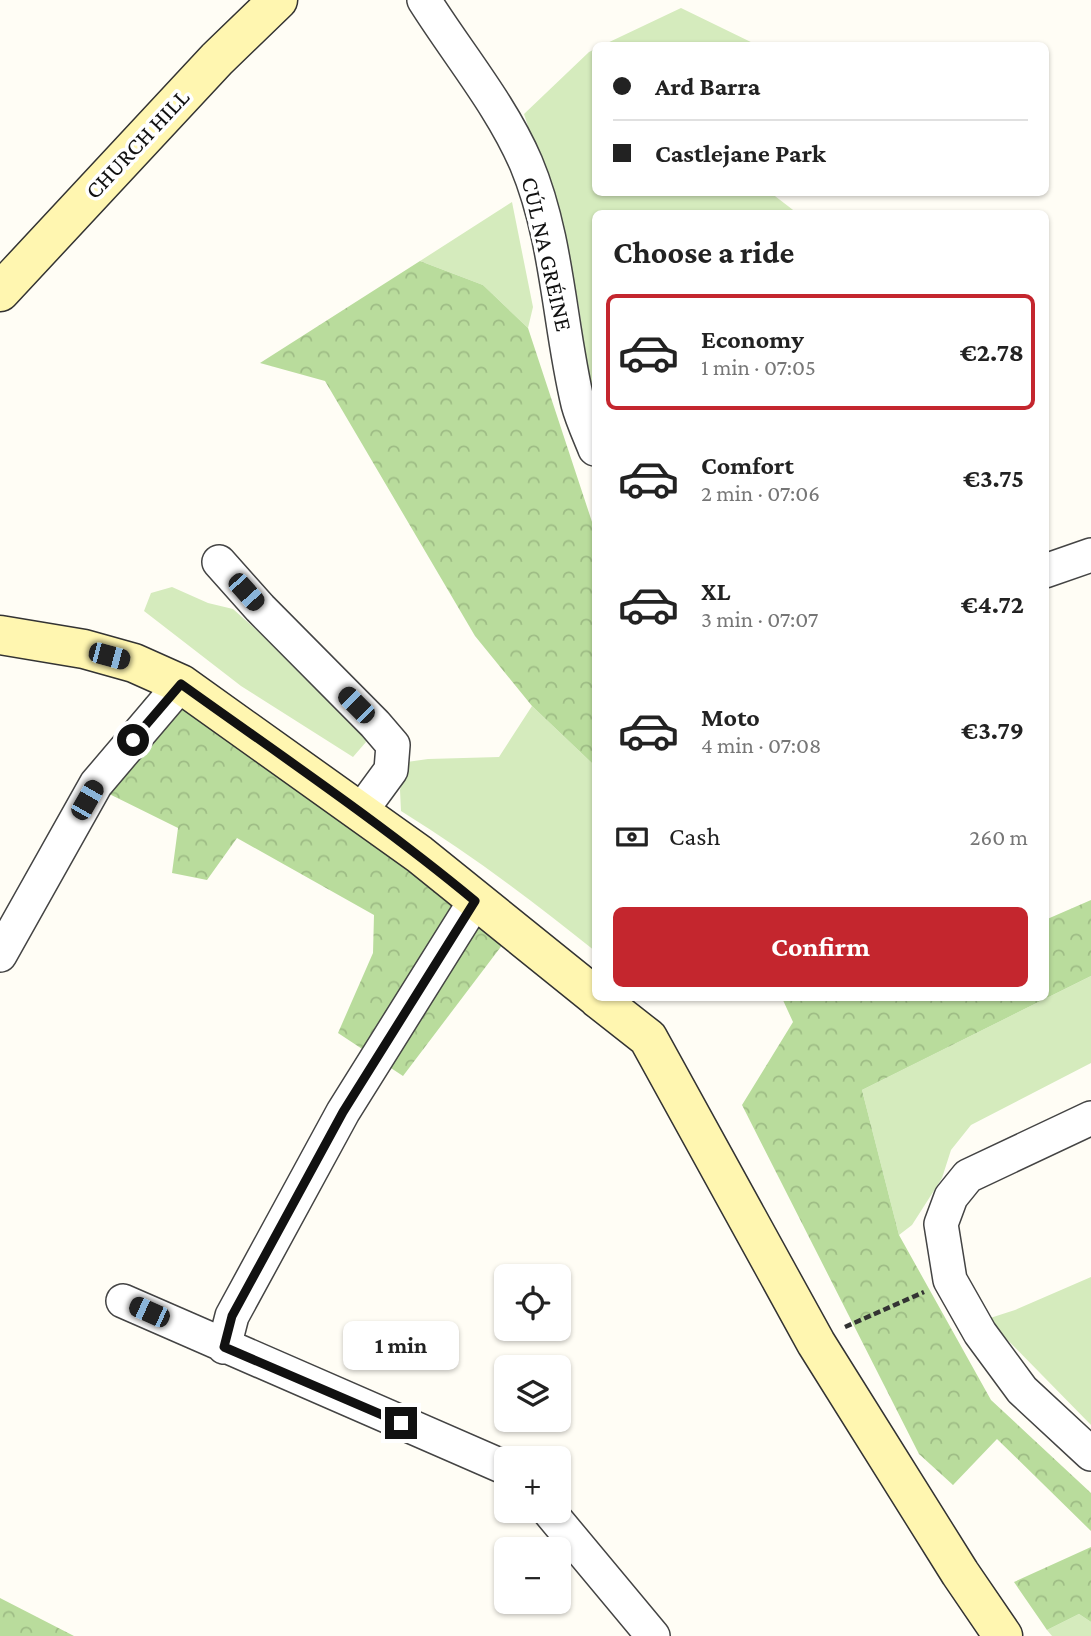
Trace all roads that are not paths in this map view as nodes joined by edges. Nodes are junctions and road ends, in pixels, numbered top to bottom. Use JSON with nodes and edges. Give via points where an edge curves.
{"nodes":[{"id":1,"x":278,"y":0,"type":"edge"},
{"id":2,"x":424,"y":0,"type":"edge"},
{"id":3,"x":0,"y":292,"type":"edge"},
{"id":4,"x":592,"y":441,"type":"edge"},
{"id":5,"x":1091,"y":555,"type":"edge"},
{"id":6,"x":219,"y":562,"type":"dead end"},
{"id":7,"x":1049,"y":570,"type":"edge"},
{"id":8,"x":0,"y":635,"type":"edge"},
{"id":9,"x":181,"y":684,"type":"junction"},
{"id":10,"x":361,"y":811,"type":"junction"},
{"id":11,"x":475,"y":901,"type":"junction"},
{"id":12,"x":0,"y":955,"type":"edge"},
{"id":13,"x":592,"y":994,"type":"edge"},
{"id":14,"x":601,"y":1001,"type":"edge"},
{"id":15,"x":1091,"y":1118,"type":"edge"},
{"id":16,"x":124,"y":1301,"type":"dead end"},
{"id":17,"x":224,"y":1347,"type":"junction"},
{"id":18,"x":1091,"y":1454,"type":"edge"},
{"id":19,"x":494,"y":1463,"type":"edge"},
{"id":20,"x":559,"y":1523,"type":"edge"},
{"id":21,"x":653,"y":1636,"type":"edge"},
{"id":22,"x":1003,"y":1636,"type":"edge"}],
"edges":[{"from":1,"to":3,"type":"street","name":"CHURCH HILL"},
{"from":2,"to":4,"type":"street","name":"CÚL NA GRÉINE","via":[[499,113],[526,163],[551,254],[579,406]]},
{"from":5,"to":7,"type":"street"},
{"from":6,"to":10,"type":"street","via":[[393,745],[391,770]]},
{"from":8,"to":9,"type":"street","via":[[84,649],[134,663]]},
{"from":9,"to":10,"type":"street"},
{"from":9,"to":12,"type":"street","via":[[96,784]]},
{"from":10,"to":11,"type":"street"},
{"from":11,"to":13,"type":"street"},
{"from":11,"to":17,"type":"street","via":[[343,1112],[232,1316]]},
{"from":14,"to":22,"type":"street","via":[[648,1038],[816,1343]]},
{"from":15,"to":18,"type":"street","via":[[968,1176],[951,1197],[941,1224],[950,1280],[980,1333],[1022,1390]]},
{"from":16,"to":17,"type":"street"},
{"from":17,"to":19,"type":"street"},
{"from":20,"to":21,"type":"street"}]}
